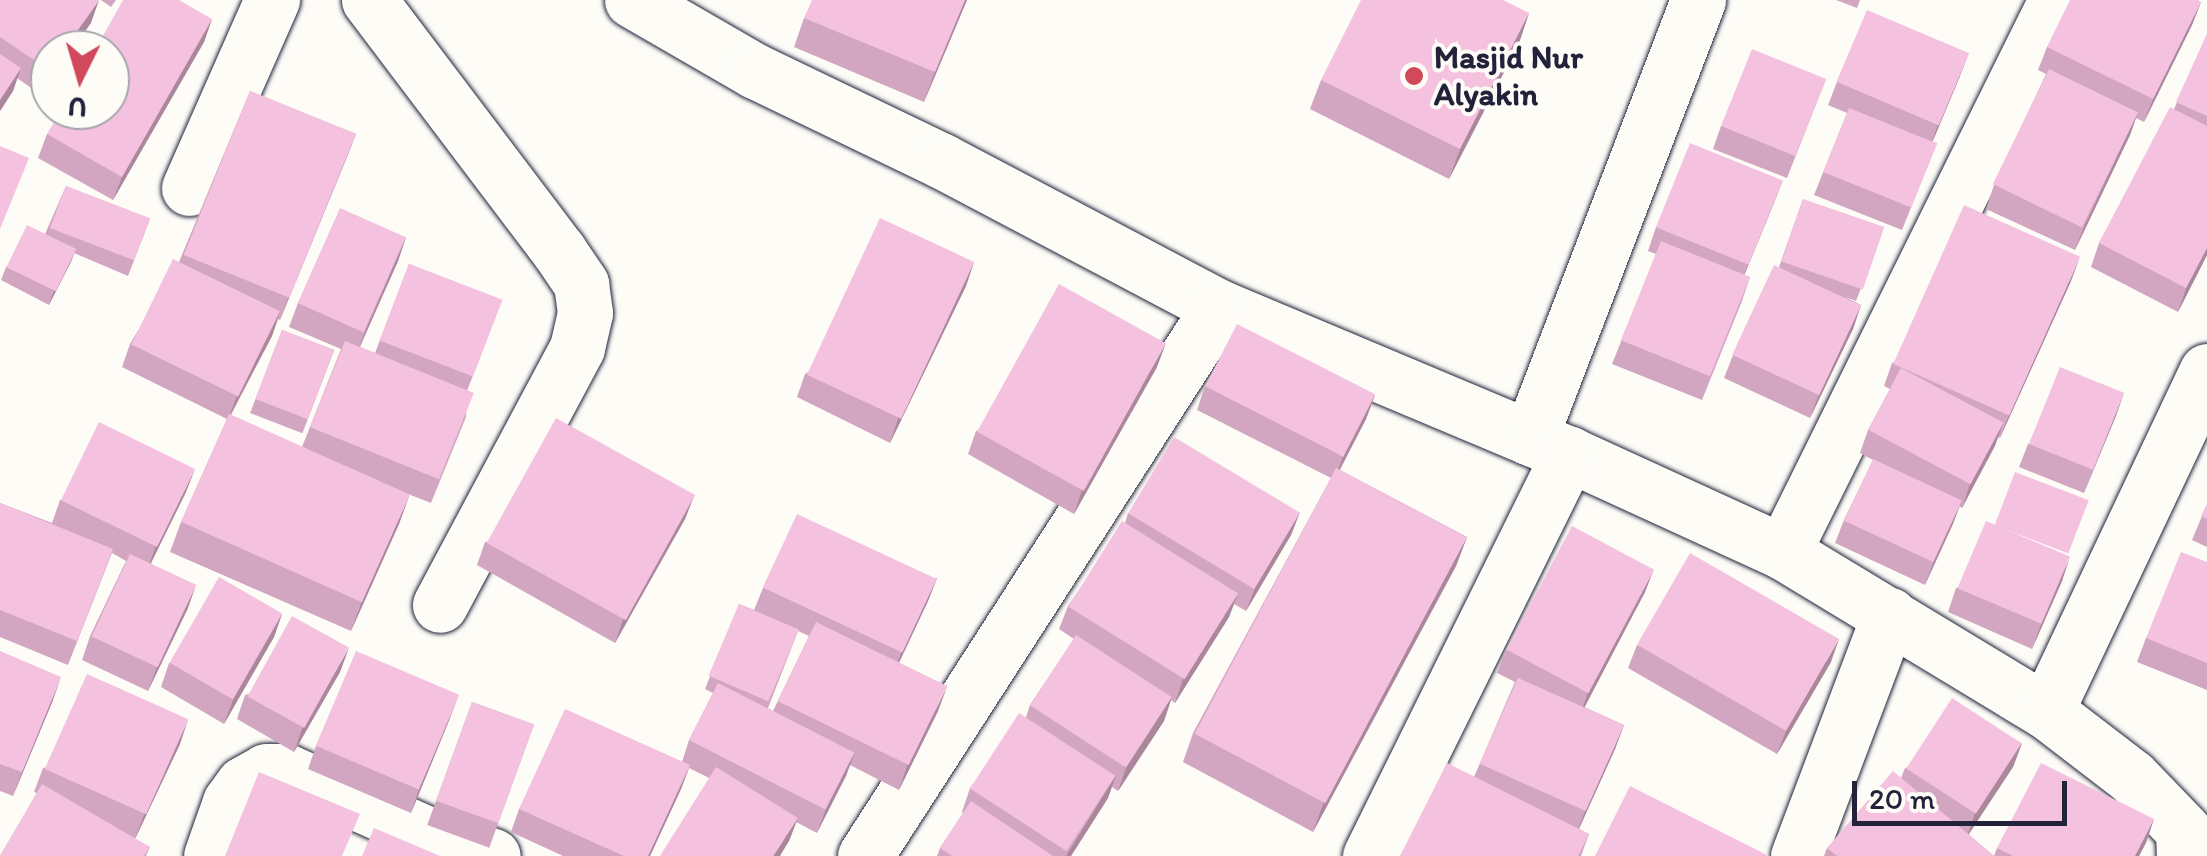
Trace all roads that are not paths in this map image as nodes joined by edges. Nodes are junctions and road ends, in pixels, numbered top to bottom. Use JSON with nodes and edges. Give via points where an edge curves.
{"nodes":[{"id":1,"x":272,"y":0,"type":"edge"},
{"id":2,"x":370,"y":0,"type":"edge"},
{"id":3,"x":632,"y":0,"type":"edge"},
{"id":4,"x":1698,"y":0,"type":"edge"},
{"id":5,"x":2056,"y":0,"type":"edge"},
{"id":6,"x":189,"y":188,"type":"dead end"},
{"id":7,"x":1219,"y":306,"type":"junction"},
{"id":8,"x":2207,"y":371,"type":"edge"},
{"id":9,"x":1549,"y":446,"type":"junction"},
{"id":10,"x":1783,"y":552,"type":"junction"},
{"id":11,"x":440,"y":605,"type":"dead end"},
{"id":12,"x":1889,"y":615,"type":"junction"},
{"id":13,"x":2046,"y":711,"type":"junction"},
{"id":14,"x":211,"y":856,"type":"edge"},
{"id":15,"x":493,"y":856,"type":"edge"},
{"id":16,"x":865,"y":856,"type":"edge"},
{"id":17,"x":1370,"y":856,"type":"edge"},
{"id":18,"x":1798,"y":856,"type":"edge"},
{"id":19,"x":2184,"y":856,"type":"edge"}],
"edges":[{"from":1,"to":6,"type":"street"},
{"from":2,"to":11,"type":"street","via":[[582,284],[577,348]]},
{"from":3,"to":7,"type":"street","via":[[754,71],[942,160]]},
{"from":4,"to":9,"type":"street"},
{"from":5,"to":10,"type":"street"},
{"from":7,"to":9,"type":"street"},
{"from":7,"to":16,"type":"street"},
{"from":8,"to":13,"type":"street"},
{"from":9,"to":10,"type":"street"},
{"from":9,"to":17,"type":"street"},
{"from":10,"to":12,"type":"street"},
{"from":12,"to":13,"type":"street"},
{"from":12,"to":18,"type":"street"},
{"from":13,"to":19,"type":"street","via":[[2132,777],[2182,830]]},
{"from":14,"to":15,"type":"street","via":[[243,784],[286,771]]}]}
